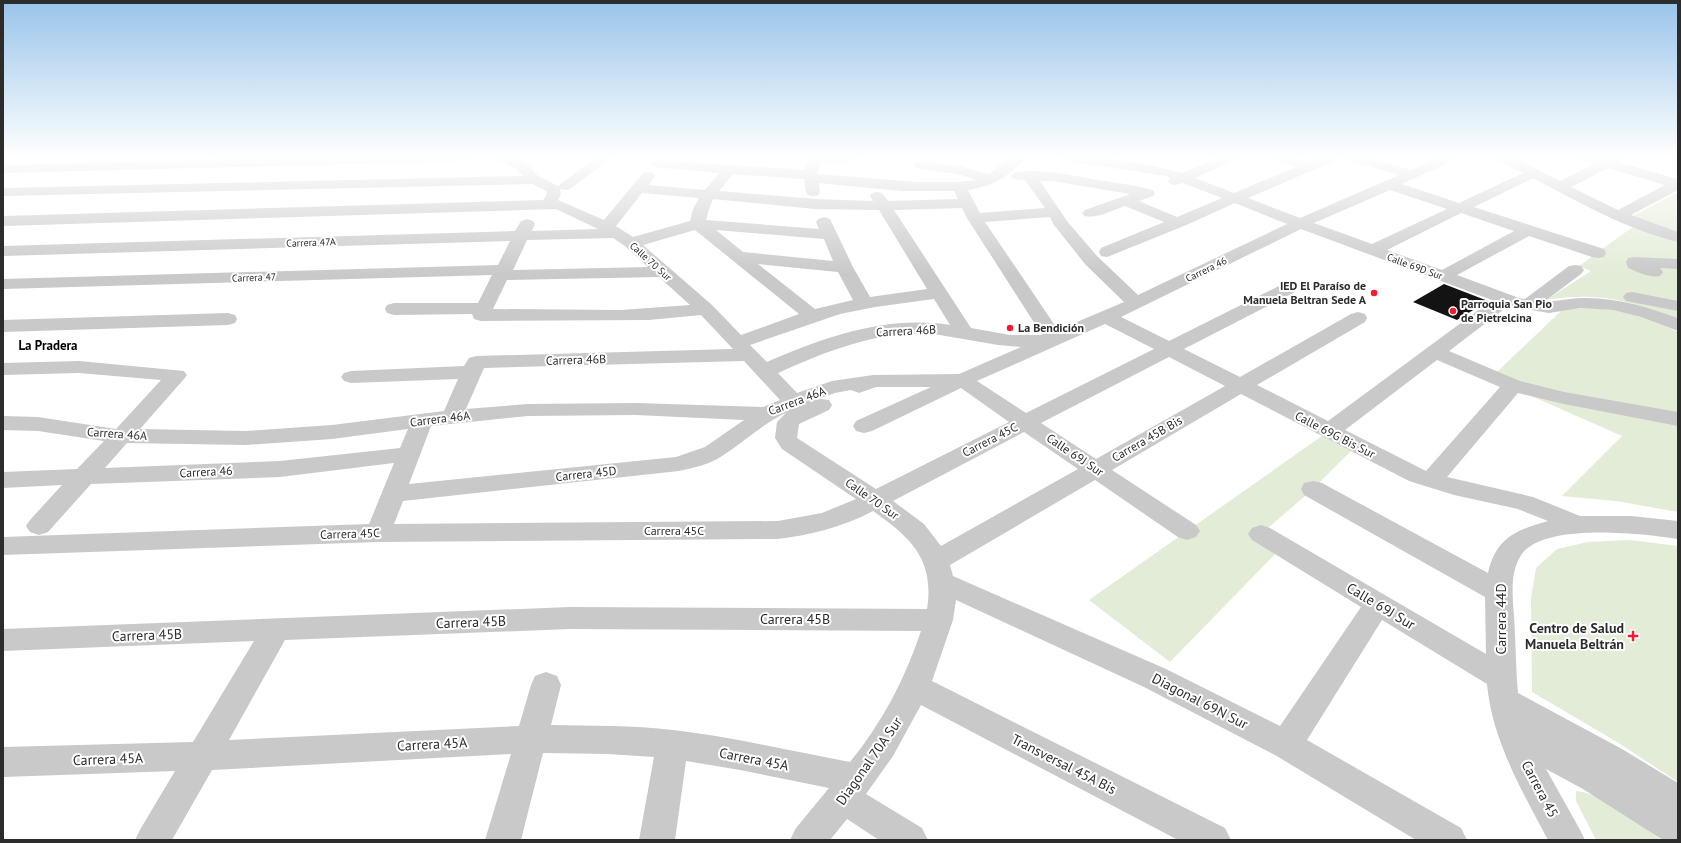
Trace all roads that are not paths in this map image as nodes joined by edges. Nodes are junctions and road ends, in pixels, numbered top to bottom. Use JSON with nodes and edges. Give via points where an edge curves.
{"nodes":[{"id":1,"x":138,"y":196,"type":"edge"},
{"id":2,"x":340,"y":196,"type":"edge"},
{"id":3,"x":551,"y":196,"type":"edge"},
{"id":4,"x":635,"y":196,"type":"edge"},
{"id":5,"x":708,"y":196,"type":"edge"},
{"id":6,"x":734,"y":196,"type":"edge"},
{"id":7,"x":814,"y":196,"type":"edge"},
{"id":8,"x":877,"y":196,"type":"edge"},
{"id":9,"x":964,"y":196,"type":"edge"},
{"id":10,"x":1044,"y":196,"type":"edge"},
{"id":11,"x":1139,"y":196,"type":"edge"},
{"id":12,"x":1232,"y":196,"type":"edge"},
{"id":13,"x":1240,"y":196,"type":"edge"},
{"id":14,"x":1364,"y":196,"type":"edge"},
{"id":15,"x":1425,"y":196,"type":"edge"},
{"id":16,"x":1484,"y":196,"type":"edge"},
{"id":17,"x":1578,"y":196,"type":"edge"},
{"id":18,"x":1655,"y":196,"type":"edge"},
{"id":19,"x":1236,"y":198,"type":"junction"},
{"id":20,"x":1127,"y":201,"type":"junction"},
{"id":21,"x":542,"y":204,"type":"junction"},
{"id":22,"x":815,"y":204,"type":"junction"},
{"id":23,"x":883,"y":206,"type":"junction"},
{"id":24,"x":1460,"y":208,"type":"junction"},
{"id":25,"x":971,"y":210,"type":"junction"},
{"id":26,"x":326,"y":211,"type":"junction"},
{"id":27,"x":1055,"y":212,"type":"junction"},
{"id":28,"x":1090,"y":212,"type":"dead end"},
{"id":29,"x":1618,"y":216,"type":"junction"},
{"id":30,"x":109,"y":218,"type":"junction"},
{"id":31,"x":3,"y":221,"type":"edge"},
{"id":32,"x":1178,"y":223,"type":"junction"},
{"id":33,"x":698,"y":224,"type":"junction"},
{"id":34,"x":1301,"y":224,"type":"junction"},
{"id":35,"x":1528,"y":230,"type":"junction"},
{"id":36,"x":619,"y":234,"type":"junction"},
{"id":37,"x":521,"y":236,"type":"junction"},
{"id":38,"x":830,"y":236,"type":"junction"},
{"id":39,"x":81,"y":238,"type":"dead end"},
{"id":40,"x":1675,"y":238,"type":"edge"},
{"id":41,"x":298,"y":242,"type":"junction"},
{"id":42,"x":1374,"y":250,"type":"junction"},
{"id":43,"x":3,"y":251,"type":"edge"},
{"id":44,"x":1107,"y":252,"type":"dead end"},
{"id":45,"x":1598,"y":253,"type":"dead end"},
{"id":46,"x":739,"y":257,"type":"junction"},
{"id":47,"x":1678,"y":264,"type":"edge"},
{"id":48,"x":844,"y":267,"type":"junction"},
{"id":49,"x":1575,"y":270,"type":"dead end"},
{"id":50,"x":664,"y":272,"type":"junction"},
{"id":51,"x":1654,"y":272,"type":"dead end"},
{"id":52,"x":503,"y":273,"type":"junction"},
{"id":53,"x":1443,"y":276,"type":"junction"},
{"id":54,"x":3,"y":284,"type":"edge"},
{"id":55,"x":1289,"y":288,"type":"dead end"},
{"id":56,"x":939,"y":293,"type":"junction"},
{"id":57,"x":1506,"y":299,"type":"junction"},
{"id":58,"x":864,"y":303,"type":"junction"},
{"id":59,"x":1136,"y":303,"type":"junction"},
{"id":60,"x":1605,"y":304,"type":"junction"},
{"id":61,"x":1528,"y":305,"type":"junction"},
{"id":62,"x":1678,"y":306,"type":"edge"},
{"id":63,"x":394,"y":309,"type":"dead end"},
{"id":64,"x":705,"y":309,"type":"junction"},
{"id":65,"x":483,"y":311,"type":"junction"},
{"id":66,"x":1104,"y":316,"type":"junction"},
{"id":67,"x":1358,"y":318,"type":"dead end"},
{"id":68,"x":228,"y":319,"type":"dead end"},
{"id":69,"x":804,"y":319,"type":"junction"},
{"id":70,"x":1678,"y":325,"type":"edge"},
{"id":71,"x":3,"y":326,"type":"edge"},
{"id":72,"x":964,"y":334,"type":"junction"},
{"id":73,"x":1054,"y":339,"type":"junction"},
{"id":74,"x":816,"y":348,"type":"junction"},
{"id":75,"x":743,"y":349,"type":"junction"},
{"id":76,"x":1169,"y":349,"type":"junction"},
{"id":77,"x":1436,"y":352,"type":"junction"},
{"id":78,"x":474,"y":367,"type":"junction"},
{"id":79,"x":3,"y":369,"type":"edge"},
{"id":80,"x":764,"y":371,"type":"junction"},
{"id":81,"x":351,"y":377,"type":"dead end"},
{"id":82,"x":962,"y":380,"type":"junction"},
{"id":83,"x":873,"y":381,"type":"junction"},
{"id":84,"x":1513,"y":385,"type":"junction"},
{"id":85,"x":1240,"y":386,"type":"junction"},
{"id":86,"x":793,"y":401,"type":"junction"},
{"id":87,"x":766,"y":414,"type":"junction"},
{"id":88,"x":452,"y":417,"type":"junction"},
{"id":89,"x":1678,"y":419,"type":"edge"},
{"id":90,"x":422,"y":421,"type":"junction"},
{"id":91,"x":1025,"y":422,"type":"junction"},
{"id":92,"x":3,"y":423,"type":"edge"},
{"id":93,"x":864,"y":426,"type":"dead end"},
{"id":94,"x":786,"y":429,"type":"joint"},
{"id":95,"x":1329,"y":432,"type":"junction"},
{"id":96,"x":121,"y":436,"type":"junction"},
{"id":97,"x":408,"y":454,"type":"junction"},
{"id":98,"x":1095,"y":469,"type":"junction"},
{"id":99,"x":82,"y":478,"type":"junction"},
{"id":100,"x":3,"y":480,"type":"edge"},
{"id":101,"x":1432,"y":482,"type":"junction"},
{"id":102,"x":1313,"y":489,"type":"dead end"},
{"id":103,"x":393,"y":494,"type":"junction"},
{"id":104,"x":874,"y":500,"type":"junction"},
{"id":105,"x":1577,"y":525,"type":"junction"},
{"id":106,"x":39,"y":526,"type":"dead end"},
{"id":107,"x":1678,"y":530,"type":"edge"},
{"id":108,"x":1187,"y":531,"type":"dead end"},
{"id":109,"x":378,"y":533,"type":"junction"},
{"id":110,"x":1261,"y":534,"type":"dead end"},
{"id":111,"x":3,"y":546,"type":"edge"},
{"id":112,"x":939,"y":571,"type":"junction"},
{"id":113,"x":1500,"y":592,"type":"junction"},
{"id":114,"x":1372,"y":615,"type":"dead end"},
{"id":115,"x":939,"y":620,"type":"junction"},
{"id":116,"x":276,"y":630,"type":"junction"},
{"id":117,"x":3,"y":640,"type":"edge"},
{"id":118,"x":546,"y":685,"type":"dead end"},
{"id":119,"x":916,"y":688,"type":"junction"},
{"id":120,"x":1503,"y":689,"type":"junction"},
{"id":121,"x":1515,"y":737,"type":"junction"},
{"id":122,"x":531,"y":739,"type":"junction"},
{"id":123,"x":672,"y":744,"type":"junction"},
{"id":124,"x":1286,"y":744,"type":"junction"},
{"id":125,"x":202,"y":756,"type":"junction"},
{"id":126,"x":3,"y":762,"type":"edge"},
{"id":127,"x":850,"y":789,"type":"junction"},
{"id":128,"x":1678,"y":801,"type":"edge"},
{"id":129,"x":1678,"y":830,"type":"edge"},
{"id":130,"x":153,"y":840,"type":"edge"},
{"id":131,"x":503,"y":840,"type":"edge"},
{"id":132,"x":657,"y":840,"type":"edge"},
{"id":133,"x":808,"y":840,"type":"edge"},
{"id":134,"x":910,"y":840,"type":"edge"},
{"id":135,"x":1213,"y":840,"type":"edge"},
{"id":136,"x":1449,"y":840,"type":"edge"},
{"id":137,"x":1568,"y":840,"type":"edge"}],
"edges":[{"from":1,"to":30,"type":"street"},
{"from":2,"to":26,"type":"street"},
{"from":3,"to":21,"type":"street"},
{"from":4,"to":36,"type":"street"},
{"from":5,"to":33,"type":"street","via":[[698,214]]},
{"from":6,"to":22,"type":"street"},
{"from":7,"to":22,"type":"street"},
{"from":8,"to":23,"type":"street"},
{"from":9,"to":25,"type":"street"},
{"from":10,"to":27,"type":"street"},
{"from":11,"to":20,"type":"street"},
{"from":12,"to":19,"type":"street","name":"Calle 69D Sur"},
{"from":13,"to":19,"type":"street"},
{"from":14,"to":34,"type":"street","name":"Carrera 46"},
{"from":15,"to":24,"type":"street"},
{"from":16,"to":24,"type":"street"},
{"from":17,"to":29,"type":"street"},
{"from":18,"to":29,"type":"street"},
{"from":19,"to":32,"type":"street"},
{"from":19,"to":34,"type":"street","name":"Calle 69D Sur"},
{"from":20,"to":28,"type":"street"},
{"from":20,"to":32,"type":"street"},
{"from":21,"to":26,"type":"street","name":"Calle 70 Sur"},
{"from":21,"to":36,"type":"street","name":"Calle 70 Sur","via":[[562,205]]},
{"from":21,"to":37,"type":"street"},
{"from":22,"to":23,"type":"street"},
{"from":22,"to":38,"type":"street"},
{"from":23,"to":25,"type":"street"},
{"from":23,"to":56,"type":"street"},
{"from":24,"to":35,"type":"street"},
{"from":24,"to":42,"type":"street"},
{"from":25,"to":27,"type":"street"},
{"from":25,"to":73,"type":"street"},
{"from":26,"to":30,"type":"street","name":"Calle 70 Sur"},
{"from":26,"to":41,"type":"street"},
{"from":27,"to":59,"type":"street","via":[[1091,260]]},
{"from":29,"to":40,"type":"street"},
{"from":30,"to":31,"type":"street","name":"Calle 70 Sur"},
{"from":30,"to":39,"type":"street"},
{"from":32,"to":44,"type":"street"},
{"from":33,"to":36,"type":"street","name":"Carrera 47A"},
{"from":33,"to":38,"type":"street","name":"Carrera 47A"},
{"from":33,"to":46,"type":"street"},
{"from":34,"to":42,"type":"street","name":"Calle 69D Sur"},
{"from":34,"to":59,"type":"street","name":"Carrera 46"},
{"from":35,"to":45,"type":"street"},
{"from":35,"to":53,"type":"street"},
{"from":36,"to":37,"type":"street","name":"Carrera 47A"},
{"from":36,"to":50,"type":"street","name":"Calle 70 Sur"},
{"from":37,"to":41,"type":"street","name":"Carrera 47A"},
{"from":37,"to":52,"type":"street"},
{"from":38,"to":48,"type":"street"},
{"from":41,"to":43,"type":"street","name":"Carrera 47A"},
{"from":42,"to":53,"type":"street","name":"Calle 69D Sur"},
{"from":46,"to":48,"type":"street"},
{"from":46,"to":69,"type":"street"},
{"from":47,"to":51,"type":"street","via":[[1634,262],[1637,266]]},
{"from":48,"to":58,"type":"street"},
{"from":49,"to":61,"type":"street"},
{"from":50,"to":52,"type":"street","name":"Carrera 47"},
{"from":50,"to":64,"type":"street","name":"Calle 70 Sur"},
{"from":52,"to":54,"type":"street","name":"Carrera 47"},
{"from":52,"to":65,"type":"street"},
{"from":53,"to":57,"type":"street","name":"Calle 69D Sur"},
{"from":55,"to":76,"type":"street","name":"Carrera 45C"},
{"from":56,"to":58,"type":"street","name":"Carrera 46B"},
{"from":56,"to":72,"type":"street"},
{"from":57,"to":61,"type":"street","name":"Calle 69D Sur"},
{"from":57,"to":77,"type":"street"},
{"from":58,"to":69,"type":"street","name":"Carrera 46B"},
{"from":59,"to":66,"type":"street","name":"Carrera 46"},
{"from":60,"to":61,"type":"street","name":"Calle 69D Sur","via":[[1581,303],[1550,307]]},
{"from":60,"to":62,"type":"street","via":[[1604,299],[1611,296]]},
{"from":60,"to":70,"type":"street","name":"Calle 69D Sur","via":[[1635,310]]},
{"from":63,"to":65,"type":"street"},
{"from":64,"to":65,"type":"street","via":[[603,315]]},
{"from":64,"to":75,"type":"street","name":"Calle 70 Sur"},
{"from":66,"to":73,"type":"street","name":"Carrera 46"},
{"from":66,"to":76,"type":"street","name":"Calle 69G Bis Sur"},
{"from":67,"to":85,"type":"street","name":"Carrera 45B Bis"},
{"from":68,"to":71,"type":"street"},
{"from":69,"to":74,"type":"street"},
{"from":69,"to":75,"type":"street","name":"Carrera 46B"},
{"from":72,"to":73,"type":"street","name":"Carrera 46B","via":[[1024,341]]},
{"from":72,"to":74,"type":"street","name":"Carrera 46B","via":[[939,329],[902,329],[848,337]]},
{"from":73,"to":82,"type":"street","name":"Carrera 46"},
{"from":74,"to":80,"type":"street","name":"Carrera 46B"},
{"from":75,"to":78,"type":"street","name":"Carrera 46B"},
{"from":75,"to":80,"type":"street","name":"Calle 70 Sur"},
{"from":76,"to":85,"type":"street","name":"Calle 69G Bis Sur"},
{"from":76,"to":91,"type":"street","name":"Carrera 45C"},
{"from":77,"to":84,"type":"street"},
{"from":77,"to":95,"type":"street"},
{"from":78,"to":81,"type":"street","name":"Carrera 46B"},
{"from":78,"to":88,"type":"street"},
{"from":79,"to":96,"type":"street","via":[[86,367],[177,375]]},
{"from":80,"to":86,"type":"street","name":"Calle 70 Sur"},
{"from":82,"to":83,"type":"street","name":"Carrera 46"},
{"from":82,"to":91,"type":"street","name":"Calle 69J Sur"},
{"from":82,"to":93,"type":"street","name":"Carrera 46"},
{"from":83,"to":86,"type":"street","name":"Carrera 46A","via":[[832,387]]},
{"from":83,"to":94,"type":"street","name":"Carrera 46","via":[[796,416],[788,422]]},
{"from":84,"to":89,"type":"street","via":[[1564,398]]},
{"from":84,"to":101,"type":"street"},
{"from":85,"to":95,"type":"street","name":"Calle 69G Bis Sur"},
{"from":85,"to":98,"type":"street","name":"Carrera 45B Bis"},
{"from":86,"to":87,"type":"street","name":"Carrera 46A"},
{"from":87,"to":88,"type":"street","name":"Carrera 46A","via":[[612,409],[528,410]]},
{"from":87,"to":103,"type":"street","name":"Carrera 45D","via":[[713,452],[679,464]]},
{"from":88,"to":90,"type":"street","name":"Carrera 46A"},
{"from":90,"to":96,"type":"street","name":"Carrera 46A","via":[[332,432],[245,438]]},
{"from":90,"to":97,"type":"street"},
{"from":91,"to":98,"type":"street","name":"Calle 69J Sur"},
{"from":91,"to":104,"type":"street","name":"Carrera 45C"},
{"from":92,"to":96,"type":"street","name":"Carrera 46A","via":[[38,424]]},
{"from":94,"to":104,"type":"street","name":"Calle 70 Sur","via":[[786,438],[790,444]]},
{"from":95,"to":101,"type":"street","name":"Calle 69G Bis Sur"},
{"from":96,"to":99,"type":"street"},
{"from":97,"to":99,"type":"street","name":"Carrera 46","via":[[280,469]]},
{"from":97,"to":103,"type":"street"},
{"from":98,"to":108,"type":"street","name":"Calle 69J Sur"},
{"from":98,"to":112,"type":"street","name":"Carrera 45B Bis"},
{"from":99,"to":100,"type":"street","name":"Carrera 46"},
{"from":99,"to":106,"type":"street"},
{"from":101,"to":105,"type":"street","name":"Calle 69G Bis Sur","via":[[1518,501]]},
{"from":102,"to":113,"type":"street"},
{"from":103,"to":109,"type":"street"},
{"from":104,"to":109,"type":"street","name":"Carrera 45C","via":[[836,518],[798,528],[778,530]]},
{"from":104,"to":112,"type":"street","name":"Calle 70 Sur","via":[[918,533]]},
{"from":105,"to":107,"type":"street","name":"Carrera 44D","via":[[1602,522],[1628,523]]},
{"from":105,"to":113,"type":"street","name":"Carrera 44D","via":[[1537,533],[1518,542],[1509,551],[1500,579]]},
{"from":109,"to":111,"type":"street","name":"Carrera 45C"},
{"from":110,"to":120,"type":"street","name":"Calle 69J Sur"},
{"from":112,"to":115,"type":"street","name":"Diagonal 70A Sur","via":[[942,604]]},
{"from":112,"to":124,"type":"street","name":"Diagonal 69N Sur"},
{"from":113,"to":120,"type":"street","name":"Carrera 44D"},
{"from":114,"to":124,"type":"street"},
{"from":115,"to":116,"type":"street","name":"Carrera 45B","via":[[570,618]]},
{"from":115,"to":119,"type":"street","name":"Diagonal 70A Sur"},
{"from":116,"to":117,"type":"street","name":"Carrera 45B"},
{"from":116,"to":125,"type":"street"},
{"from":118,"to":122,"type":"street"},
{"from":119,"to":127,"type":"street","name":"Diagonal 70A Sur","via":[[885,742]]},
{"from":119,"to":135,"type":"street","name":"Transversal 45A Bis"},
{"from":120,"to":121,"type":"street","name":"Carrera 44D"},
{"from":120,"to":128,"type":"street","name":"Calle 69J Sur"},
{"from":121,"to":129,"type":"street","via":[[1595,778]]},
{"from":121,"to":137,"type":"street","name":"Carrera 45"},
{"from":122,"to":123,"type":"street","name":"Carrera 45A"},
{"from":122,"to":125,"type":"street","name":"Carrera 45A"},
{"from":122,"to":131,"type":"street"},
{"from":123,"to":127,"type":"street","name":"Carrera 45A","via":[[740,755]]},
{"from":123,"to":132,"type":"street"},
{"from":124,"to":136,"type":"street","name":"Diagonal 69N Sur"},
{"from":125,"to":126,"type":"street","name":"Carrera 45A"},
{"from":125,"to":130,"type":"street"},
{"from":127,"to":133,"type":"street","name":"Diagonal 70A Sur"},
{"from":127,"to":134,"type":"street"}]}
